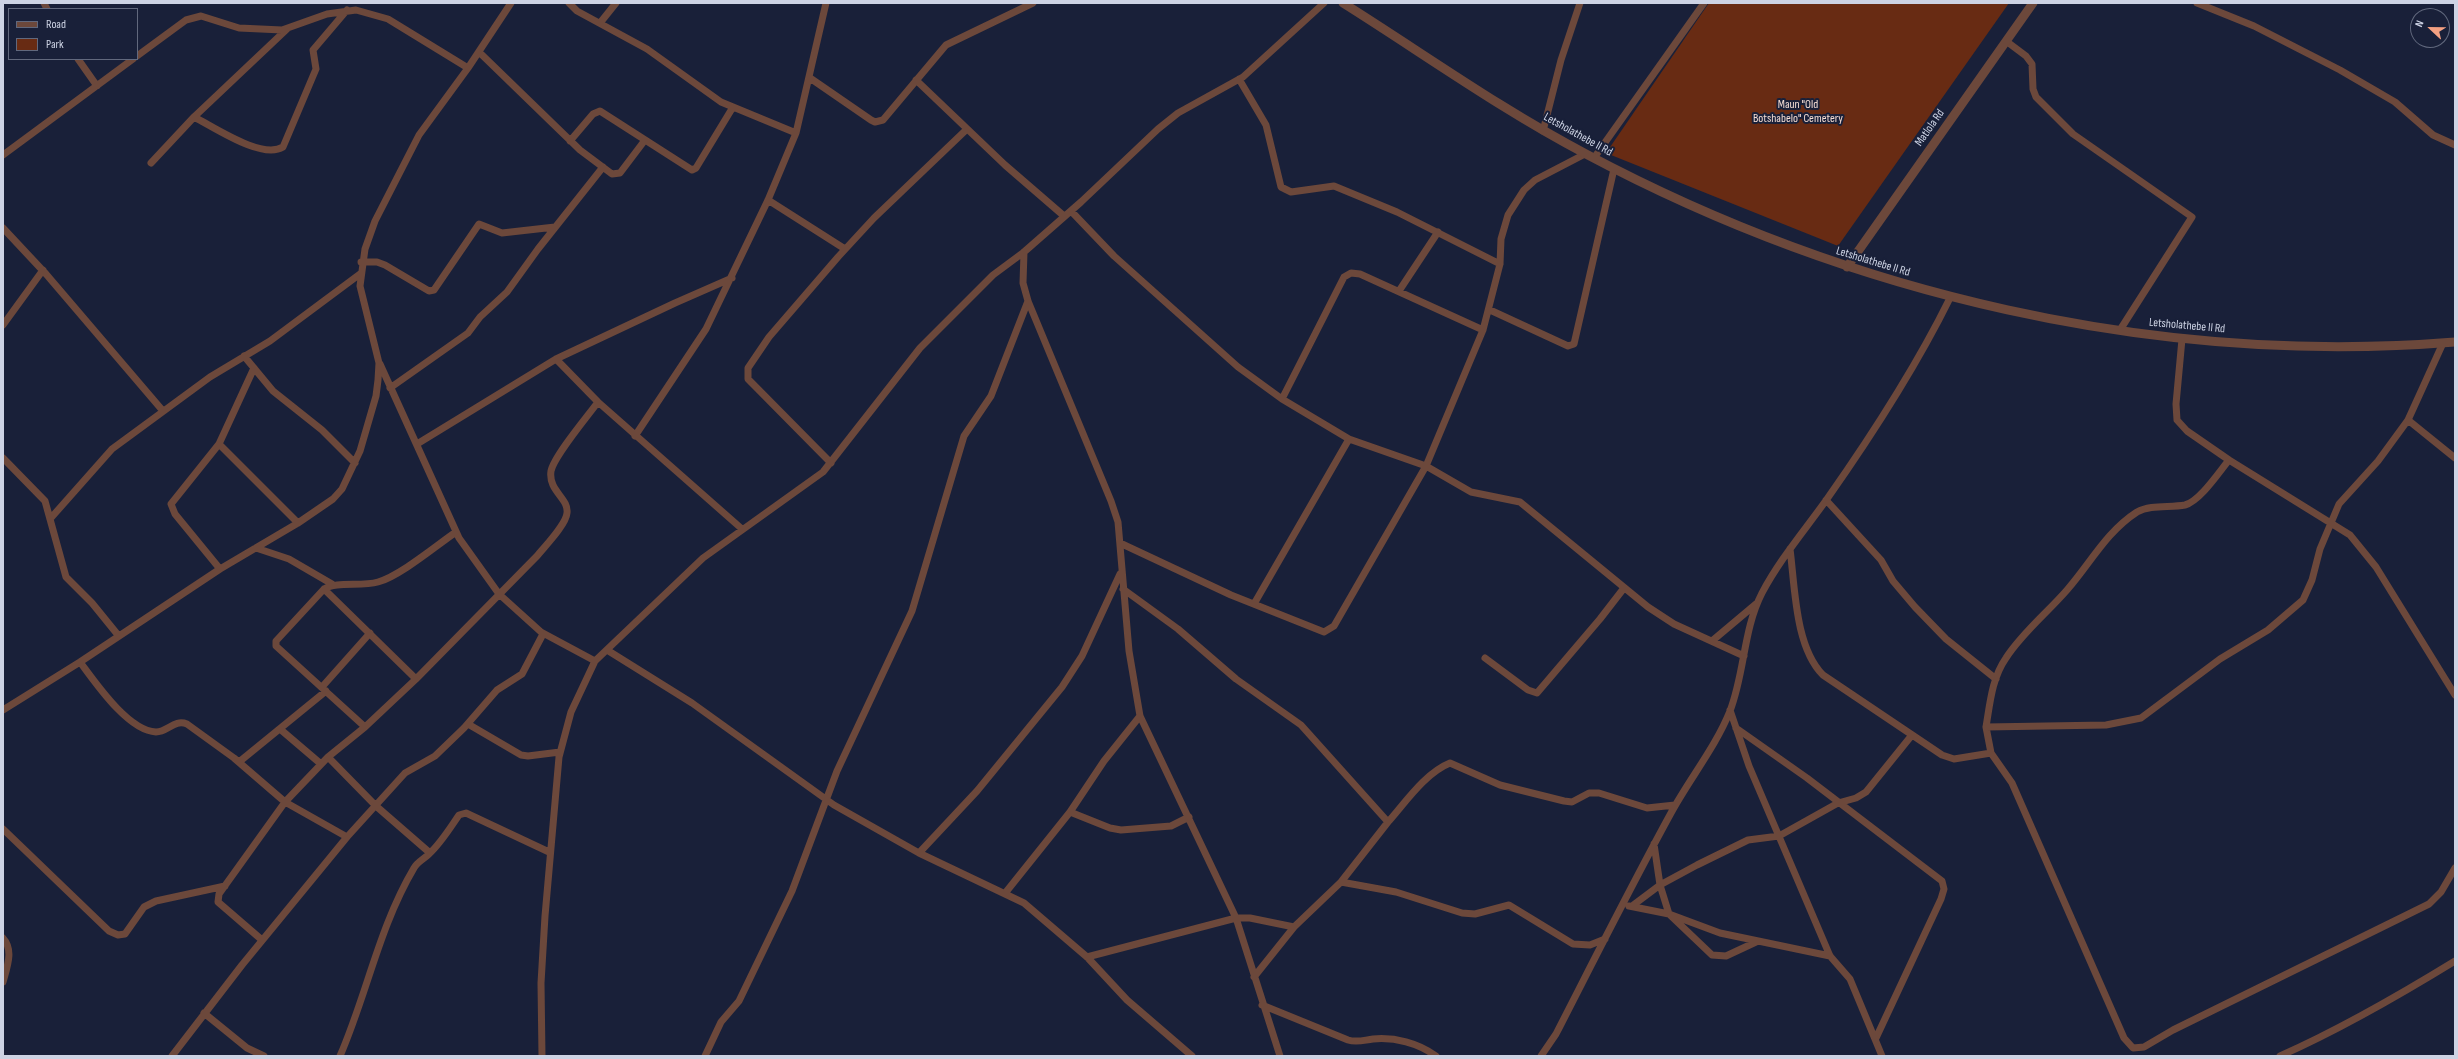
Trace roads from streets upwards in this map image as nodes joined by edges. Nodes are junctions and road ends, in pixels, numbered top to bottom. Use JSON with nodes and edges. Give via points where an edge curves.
{"nodes":[{"id":1,"x":511,"y":3,"type":"edge"},
{"id":2,"x":569,"y":3,"type":"edge"},
{"id":3,"x":616,"y":3,"type":"edge"},
{"id":4,"x":826,"y":3,"type":"edge"},
{"id":5,"x":1033,"y":3,"type":"edge"},
{"id":6,"x":1324,"y":3,"type":"edge"},
{"id":7,"x":1343,"y":3,"type":"edge"},
{"id":8,"x":1580,"y":3,"type":"edge"},
{"id":9,"x":1704,"y":3,"type":"edge"},
{"id":10,"x":2034,"y":3,"type":"edge"},
{"id":11,"x":2197,"y":3,"type":"edge"},
{"id":12,"x":360,"y":6,"type":"edge"},
{"id":13,"x":347,"y":10,"type":"junction"},
{"id":14,"x":600,"y":23,"type":"junction"},
{"id":15,"x":287,"y":29,"type":"junction"},
{"id":16,"x":2006,"y":41,"type":"junction"},
{"id":17,"x":479,"y":52,"type":"junction"},
{"id":18,"x":138,"y":55,"type":"edge"},
{"id":19,"x":79,"y":60,"type":"edge"},
{"id":20,"x":133,"y":60,"type":"edge"},
{"id":21,"x":468,"y":68,"type":"junction"},
{"id":22,"x":810,"y":78,"type":"junction"},
{"id":23,"x":1239,"y":79,"type":"junction"},
{"id":24,"x":916,"y":80,"type":"junction"},
{"id":25,"x":97,"y":86,"type":"junction"},
{"id":26,"x":733,"y":107,"type":"junction"},
{"id":27,"x":194,"y":117,"type":"junction"},
{"id":28,"x":968,"y":129,"type":"junction"},
{"id":29,"x":1543,"y":131,"type":"junction"},
{"id":30,"x":796,"y":132,"type":"junction"},
{"id":31,"x":645,"y":140,"type":"junction"},
{"id":32,"x":570,"y":141,"type":"junction"},
{"id":33,"x":2455,"y":145,"type":"edge"},
{"id":34,"x":1585,"y":154,"type":"junction"},
{"id":35,"x":3,"y":155,"type":"edge"},
{"id":36,"x":1594,"y":158,"type":"junction"},
{"id":37,"x":151,"y":163,"type":"dead end"},
{"id":38,"x":603,"y":167,"type":"junction"},
{"id":39,"x":1614,"y":168,"type":"junction"},
{"id":40,"x":768,"y":200,"type":"junction"},
{"id":41,"x":1071,"y":211,"type":"junction"},
{"id":42,"x":1064,"y":216,"type":"junction"},
{"id":43,"x":555,"y":227,"type":"junction"},
{"id":44,"x":3,"y":228,"type":"edge"},
{"id":45,"x":1438,"y":232,"type":"junction"},
{"id":46,"x":845,"y":250,"type":"junction"},
{"id":47,"x":1024,"y":252,"type":"junction"},
{"id":48,"x":361,"y":262,"type":"junction"},
{"id":49,"x":1500,"y":264,"type":"junction"},
{"id":50,"x":1847,"y":267,"type":"junction"},
{"id":51,"x":43,"y":270,"type":"junction"},
{"id":52,"x":360,"y":274,"type":"junction"},
{"id":53,"x":732,"y":278,"type":"junction"},
{"id":54,"x":1398,"y":291,"type":"junction"},
{"id":55,"x":1950,"y":298,"type":"junction"},
{"id":56,"x":1028,"y":301,"type":"junction"},
{"id":57,"x":1490,"y":310,"type":"junction"},
{"id":58,"x":3,"y":325,"type":"edge"},
{"id":59,"x":1483,"y":330,"type":"junction"},
{"id":60,"x":2120,"y":330,"type":"junction"},
{"id":61,"x":2182,"y":339,"type":"junction"},
{"id":62,"x":2455,"y":342,"type":"edge"},
{"id":63,"x":2442,"y":343,"type":"junction"},
{"id":64,"x":244,"y":356,"type":"junction"},
{"id":65,"x":556,"y":360,"type":"junction"},
{"id":66,"x":379,"y":363,"type":"junction"},
{"id":67,"x":254,"y":368,"type":"junction"},
{"id":68,"x":390,"y":388,"type":"junction"},
{"id":69,"x":1282,"y":399,"type":"junction"},
{"id":70,"x":598,"y":402,"type":"junction"},
{"id":71,"x":163,"y":411,"type":"junction"},
{"id":72,"x":2408,"y":420,"type":"junction"},
{"id":73,"x":635,"y":436,"type":"junction"},
{"id":74,"x":1349,"y":439,"type":"junction"},
{"id":75,"x":219,"y":444,"type":"junction"},
{"id":76,"x":417,"y":444,"type":"junction"},
{"id":77,"x":3,"y":458,"type":"edge"},
{"id":78,"x":2455,"y":458,"type":"edge"},
{"id":79,"x":2229,"y":460,"type":"junction"},
{"id":80,"x":355,"y":463,"type":"junction"},
{"id":81,"x":831,"y":463,"type":"junction"},
{"id":82,"x":1426,"y":466,"type":"junction"},
{"id":83,"x":1826,"y":500,"type":"junction"},
{"id":84,"x":50,"y":519,"type":"junction"},
{"id":85,"x":2330,"y":522,"type":"junction"},
{"id":86,"x":298,"y":523,"type":"junction"},
{"id":87,"x":742,"y":529,"type":"junction"},
{"id":88,"x":456,"y":532,"type":"junction"},
{"id":89,"x":1120,"y":542,"type":"junction"},
{"id":90,"x":256,"y":548,"type":"junction"},
{"id":91,"x":1790,"y":549,"type":"junction"},
{"id":92,"x":220,"y":570,"type":"junction"},
{"id":93,"x":1121,"y":572,"type":"junction"},
{"id":94,"x":332,"y":584,"type":"junction"},
{"id":95,"x":1624,"y":588,"type":"junction"},
{"id":96,"x":324,"y":589,"type":"junction"},
{"id":97,"x":1123,"y":589,"type":"junction"},
{"id":98,"x":499,"y":594,"type":"junction"},
{"id":99,"x":1758,"y":603,"type":"junction"},
{"id":100,"x":1254,"y":604,"type":"junction"},
{"id":101,"x":370,"y":633,"type":"junction"},
{"id":102,"x":544,"y":634,"type":"junction"},
{"id":103,"x":118,"y":635,"type":"junction"},
{"id":104,"x":1712,"y":641,"type":"junction"},
{"id":105,"x":607,"y":650,"type":"junction"},
{"id":106,"x":1744,"y":656,"type":"junction"},
{"id":107,"x":1486,"y":658,"type":"dead end"},
{"id":108,"x":596,"y":661,"type":"junction"},
{"id":109,"x":80,"y":662,"type":"junction"},
{"id":110,"x":416,"y":678,"type":"junction"},
{"id":111,"x":1996,"y":679,"type":"junction"},
{"id":112,"x":324,"y":689,"type":"junction"},
{"id":113,"x":2455,"y":696,"type":"edge"},
{"id":114,"x":4,"y":708,"type":"edge"},
{"id":115,"x":1730,"y":710,"type":"junction"},
{"id":116,"x":1140,"y":716,"type":"junction"},
{"id":117,"x":468,"y":724,"type":"junction"},
{"id":118,"x":365,"y":727,"type":"junction"},
{"id":119,"x":1986,"y":727,"type":"junction"},
{"id":120,"x":1736,"y":728,"type":"junction"},
{"id":121,"x":280,"y":729,"type":"junction"},
{"id":122,"x":1912,"y":735,"type":"junction"},
{"id":123,"x":560,"y":752,"type":"junction"},
{"id":124,"x":1991,"y":754,"type":"junction"},
{"id":125,"x":328,"y":757,"type":"junction"},
{"id":126,"x":239,"y":762,"type":"junction"},
{"id":127,"x":321,"y":764,"type":"junction"},
{"id":128,"x":826,"y":800,"type":"junction"},
{"id":129,"x":285,"y":802,"type":"junction"},
{"id":130,"x":1838,"y":803,"type":"junction"},
{"id":131,"x":1675,"y":805,"type":"junction"},
{"id":132,"x":376,"y":806,"type":"junction"},
{"id":133,"x":1070,"y":812,"type":"junction"},
{"id":134,"x":1189,"y":817,"type":"junction"},
{"id":135,"x":1388,"y":822,"type":"junction"},
{"id":136,"x":3,"y":829,"type":"edge"},
{"id":137,"x":1779,"y":836,"type":"junction"},
{"id":138,"x":347,"y":837,"type":"junction"},
{"id":139,"x":1654,"y":844,"type":"junction"},
{"id":140,"x":549,"y":852,"type":"junction"},
{"id":141,"x":919,"y":852,"type":"junction"},
{"id":142,"x":430,"y":853,"type":"junction"},
{"id":143,"x":2455,"y":868,"type":"edge"},
{"id":144,"x":1341,"y":882,"type":"junction"},
{"id":145,"x":1660,"y":885,"type":"junction"},
{"id":146,"x":225,"y":886,"type":"junction"},
{"id":147,"x":1006,"y":892,"type":"junction"},
{"id":148,"x":1623,"y":905,"type":"junction"},
{"id":149,"x":1632,"y":906,"type":"junction"},
{"id":150,"x":1669,"y":914,"type":"junction"},
{"id":151,"x":1236,"y":918,"type":"junction"},
{"id":152,"x":1294,"y":927,"type":"junction"},
{"id":153,"x":3,"y":938,"type":"edge"},
{"id":154,"x":1605,"y":939,"type":"junction"},
{"id":155,"x":262,"y":940,"type":"junction"},
{"id":156,"x":1756,"y":942,"type":"junction"},
{"id":157,"x":1830,"y":956,"type":"junction"},
{"id":158,"x":1087,"y":957,"type":"junction"},
{"id":159,"x":2455,"y":961,"type":"edge"},
{"id":160,"x":1254,"y":977,"type":"junction"},
{"id":161,"x":3,"y":982,"type":"edge"},
{"id":162,"x":1262,"y":1005,"type":"junction"},
{"id":163,"x":204,"y":1014,"type":"junction"},
{"id":164,"x":1876,"y":1038,"type":"junction"},
{"id":165,"x":172,"y":1056,"type":"edge"},
{"id":166,"x":264,"y":1056,"type":"edge"},
{"id":167,"x":340,"y":1056,"type":"edge"},
{"id":168,"x":542,"y":1056,"type":"edge"},
{"id":169,"x":706,"y":1056,"type":"edge"},
{"id":170,"x":1192,"y":1056,"type":"edge"},
{"id":171,"x":1280,"y":1056,"type":"edge"},
{"id":172,"x":1436,"y":1056,"type":"edge"},
{"id":173,"x":1541,"y":1056,"type":"edge"},
{"id":174,"x":1882,"y":1056,"type":"edge"},
{"id":175,"x":2280,"y":1056,"type":"edge"}],
"edges":[{"from":1,"to":17,"type":"street"},
{"from":2,"to":14,"type":"street","via":[[577,11]]},
{"from":3,"to":14,"type":"street"},
{"from":4,"to":22,"type":"street"},
{"from":5,"to":24,"type":"street","via":[[946,45]]},
{"from":6,"to":23,"type":"street"},
{"from":7,"to":29,"type":"street","name":"Letsholathebe II Rd"},
{"from":8,"to":29,"type":"street","via":[[1561,60]]},
{"from":9,"to":36,"type":"street"},
{"from":10,"to":16,"type":"street","name":"Matlola Rd"},
{"from":11,"to":33,"type":"street","via":[[2254,26],[2340,70],[2395,102],[2433,135]]},
{"from":12,"to":13,"type":"street"},
{"from":12,"to":21,"type":"street"},
{"from":13,"to":15,"type":"street"},
{"from":13,"to":27,"type":"street","via":[[313,50],[316,70],[283,147],[277,150],[256,148]]},
{"from":14,"to":26,"type":"street","via":[[647,49],[685,78]]},
{"from":15,"to":18,"type":"street","via":[[239,28],[201,16],[186,20]]},
{"from":15,"to":27,"type":"street"},
{"from":16,"to":50,"type":"street","name":"Matlola Rd"},
{"from":16,"to":60,"type":"street","via":[[2026,56],[2032,64],[2033,89],[2036,97],[2073,134],[2192,216]]},
{"from":17,"to":21,"type":"street"},
{"from":17,"to":32,"type":"street"},
{"from":19,"to":25,"type":"street"},
{"from":20,"to":25,"type":"street"},
{"from":21,"to":48,"type":"street","via":[[418,134],[375,222]]},
{"from":22,"to":24,"type":"street","via":[[875,122],[883,120]]},
{"from":22,"to":30,"type":"street"},
{"from":23,"to":41,"type":"street","via":[[1168,121]]},
{"from":23,"to":45,"type":"street","via":[[1266,125],[1281,187],[1292,192],[1334,186]]},
{"from":24,"to":28,"type":"street"},
{"from":25,"to":35,"type":"street"},
{"from":26,"to":30,"type":"street"},
{"from":26,"to":31,"type":"street","via":[[694,169],[688,168]]},
{"from":27,"to":37,"type":"street"},
{"from":28,"to":42,"type":"street"},
{"from":28,"to":46,"type":"street","via":[[884,208]]},
{"from":29,"to":34,"type":"street","name":"Letsholathebe II Rd"},
{"from":30,"to":40,"type":"street"},
{"from":31,"to":32,"type":"street","via":[[600,111],[593,114]]},
{"from":31,"to":38,"type":"street","via":[[620,173],[612,174]]},
{"from":32,"to":38,"type":"street"},
{"from":34,"to":36,"type":"street","name":"Letsholathebe II Rd"},
{"from":34,"to":49,"type":"street","via":[[1535,180],[1519,196],[1504,226]]},
{"from":36,"to":39,"type":"street","name":"Letsholathebe II Rd"},
{"from":38,"to":43,"type":"street"},
{"from":39,"to":50,"type":"street","name":"Letsholathebe II Rd","via":[[1762,235]]},
{"from":39,"to":57,"type":"street","via":[[1574,344],[1568,346]]},
{"from":40,"to":46,"type":"street"},
{"from":40,"to":53,"type":"street"},
{"from":41,"to":42,"type":"street"},
{"from":41,"to":69,"type":"street","via":[[1114,256],[1226,357]]},
{"from":42,"to":47,"type":"street"},
{"from":43,"to":48,"type":"street","via":[[502,233],[479,224],[434,290],[429,291],[385,265]]},
{"from":43,"to":68,"type":"street","via":[[515,283],[480,317],[468,333]]},
{"from":44,"to":51,"type":"street"},
{"from":45,"to":49,"type":"street"},
{"from":45,"to":54,"type":"street"},
{"from":46,"to":81,"type":"street","via":[[769,337],[746,373],[748,379]]},
{"from":47,"to":56,"type":"street","via":[[1023,283]]},
{"from":47,"to":81,"type":"street","via":[[993,275],[920,348]]},
{"from":48,"to":52,"type":"street"},
{"from":49,"to":57,"type":"street"},
{"from":50,"to":55,"type":"street","name":"Letsholathebe II Rd"},
{"from":51,"to":58,"type":"street"},
{"from":51,"to":71,"type":"street"},
{"from":52,"to":64,"type":"street","via":[[270,342]]},
{"from":52,"to":66,"type":"street","via":[[362,299]]},
{"from":53,"to":65,"type":"street"},
{"from":53,"to":73,"type":"street","via":[[706,329]]},
{"from":54,"to":59,"type":"street"},
{"from":54,"to":69,"type":"street","via":[[1360,274],[1346,275]]},
{"from":55,"to":60,"type":"street","name":"Letsholathebe II Rd"},
{"from":55,"to":83,"type":"street","via":[[1929,342],[1897,395]]},
{"from":56,"to":89,"type":"street","via":[[1111,501],[1118,522]]},
{"from":56,"to":128,"type":"street","via":[[991,396],[964,436],[912,611],[861,718]]},
{"from":57,"to":59,"type":"street"},
{"from":59,"to":82,"type":"street"},
{"from":60,"to":61,"type":"street","name":"Letsholathebe II Rd"},
{"from":61,"to":63,"type":"street","name":"Letsholathebe II Rd","via":[[2310,346]]},
{"from":61,"to":79,"type":"street","via":[[2177,420],[2187,431]]},
{"from":62,"to":63,"type":"street","name":"Letsholathebe II Rd"},
{"from":63,"to":72,"type":"street"},
{"from":64,"to":67,"type":"street"},
{"from":64,"to":71,"type":"street"},
{"from":65,"to":70,"type":"street"},
{"from":65,"to":76,"type":"street"},
{"from":66,"to":68,"type":"street"},
{"from":66,"to":80,"type":"street","via":[[376,396]]},
{"from":67,"to":75,"type":"street"},
{"from":67,"to":80,"type":"street","via":[[273,391],[322,430]]},
{"from":68,"to":76,"type":"street"},
{"from":69,"to":74,"type":"street"},
{"from":70,"to":73,"type":"street"},
{"from":70,"to":98,"type":"street","via":[[552,468],[552,486],[567,507],[564,520],[537,556]]},
{"from":71,"to":84,"type":"street","via":[[112,449]]},
{"from":72,"to":78,"type":"street"},
{"from":72,"to":85,"type":"street","via":[[2378,461],[2339,504]]},
{"from":73,"to":87,"type":"street"},
{"from":74,"to":82,"type":"street"},
{"from":74,"to":100,"type":"street"},
{"from":75,"to":86,"type":"street"},
{"from":75,"to":92,"type":"street","via":[[173,499],[171,507]]},
{"from":76,"to":88,"type":"street"},
{"from":77,"to":84,"type":"street","via":[[45,501]]},
{"from":79,"to":85,"type":"street"},
{"from":79,"to":111,"type":"street","via":[[2195,500],[2185,505],[2149,508],[2138,512],[2112,532],[2093,553],[2068,589],[2010,652]]},
{"from":80,"to":86,"type":"street","via":[[342,490]]},
{"from":81,"to":87,"type":"street"},
{"from":82,"to":95,"type":"street","via":[[1471,492],[1520,502]]},
{"from":82,"to":100,"type":"street","via":[[1334,626],[1328,631],[1324,632]]},
{"from":83,"to":91,"type":"street"},
{"from":83,"to":111,"type":"street","via":[[1881,560],[1893,581],[1915,607],[1946,639]]},
{"from":84,"to":103,"type":"street","via":[[66,577],[92,603]]},
{"from":85,"to":113,"type":"street","via":[[2350,535],[2376,567]]},
{"from":85,"to":119,"type":"street","via":[[2303,600],[2268,630],[2220,659],[2141,718],[2106,725]]},
{"from":86,"to":90,"type":"street"},
{"from":87,"to":105,"type":"street","via":[[698,562]]},
{"from":88,"to":94,"type":"street","via":[[385,580],[366,585]]},
{"from":88,"to":98,"type":"street"},
{"from":89,"to":93,"type":"street"},
{"from":89,"to":100,"type":"street"},
{"from":90,"to":92,"type":"street"},
{"from":90,"to":94,"type":"street","via":[[289,559]]},
{"from":91,"to":99,"type":"street"},
{"from":91,"to":122,"type":"street","via":[[1803,637],[1816,668]]},
{"from":92,"to":103,"type":"street"},
{"from":93,"to":97,"type":"street"},
{"from":93,"to":141,"type":"street","via":[[1086,649],[1062,687],[977,791]]},
{"from":94,"to":96,"type":"street"},
{"from":95,"to":104,"type":"street","via":[[1674,624]]},
{"from":95,"to":107,"type":"street","via":[[1537,693],[1528,690]]},
{"from":96,"to":101,"type":"street"},
{"from":96,"to":112,"type":"street","via":[[275,643]]},
{"from":97,"to":116,"type":"street","via":[[1133,679]]},
{"from":97,"to":135,"type":"street","via":[[1178,629],[1236,679],[1301,725]]},
{"from":98,"to":102,"type":"street"},
{"from":98,"to":110,"type":"street"},
{"from":99,"to":104,"type":"street"},
{"from":99,"to":106,"type":"street","via":[[1749,623]]},
{"from":101,"to":110,"type":"street"},
{"from":101,"to":112,"type":"street"},
{"from":102,"to":108,"type":"street"},
{"from":102,"to":117,"type":"street","via":[[522,674],[497,690]]},
{"from":103,"to":109,"type":"street"},
{"from":104,"to":106,"type":"street"},
{"from":105,"to":108,"type":"street"},
{"from":105,"to":128,"type":"street","via":[[692,703]]},
{"from":106,"to":115,"type":"street"},
{"from":108,"to":123,"type":"street","via":[[571,712]]},
{"from":109,"to":114,"type":"street"},
{"from":109,"to":126,"type":"street","via":[[117,709],[139,726],[160,732],[178,722],[187,724]]},
{"from":110,"to":118,"type":"street"},
{"from":111,"to":119,"type":"street"},
{"from":112,"to":118,"type":"street"},
{"from":112,"to":121,"type":"street"},
{"from":115,"to":120,"type":"street"},
{"from":115,"to":131,"type":"street","via":[[1706,757]]},
{"from":116,"to":133,"type":"street","via":[[1100,766]]},
{"from":116,"to":134,"type":"street"},
{"from":117,"to":123,"type":"street","via":[[521,755]]},
{"from":117,"to":132,"type":"street","via":[[435,756],[405,773]]},
{"from":118,"to":125,"type":"street"},
{"from":119,"to":124,"type":"street"},
{"from":120,"to":130,"type":"street","via":[[1770,750]]},
{"from":120,"to":137,"type":"street"},
{"from":121,"to":126,"type":"street"},
{"from":121,"to":127,"type":"street"},
{"from":122,"to":124,"type":"street","via":[[1949,758]]},
{"from":122,"to":130,"type":"street","via":[[1866,792]]},
{"from":123,"to":140,"type":"street"},
{"from":124,"to":143,"type":"street","via":[[2012,783],[2124,1038],[2133,1048],[2144,1047],[2173,1030],[2430,904],[2441,892]]},
{"from":125,"to":127,"type":"street"},
{"from":125,"to":132,"type":"street"},
{"from":126,"to":129,"type":"street"},
{"from":127,"to":129,"type":"street"},
{"from":128,"to":141,"type":"street"},
{"from":128,"to":169,"type":"street","via":[[792,891],[739,1002],[721,1022]]},
{"from":129,"to":138,"type":"street"},
{"from":129,"to":146,"type":"street"},
{"from":130,"to":137,"type":"street"},
{"from":130,"to":164,"type":"street","via":[[1942,881],[1944,889]]},
{"from":131,"to":135,"type":"street","via":[[1647,808],[1599,793],[1590,793],[1572,802],[1564,801],[1500,785],[1450,763],[1418,788]]},
{"from":131,"to":139,"type":"street"},
{"from":132,"to":138,"type":"street"},
{"from":132,"to":142,"type":"street"},
{"from":133,"to":134,"type":"street","via":[[1121,830],[1171,826]]},
{"from":133,"to":147,"type":"street"},
{"from":134,"to":151,"type":"street"},
{"from":135,"to":144,"type":"street"},
{"from":136,"to":146,"type":"street","via":[[109,931],[118,935],[124,934],[144,908],[156,901]]},
{"from":137,"to":145,"type":"street","via":[[1748,840]]},
{"from":137,"to":157,"type":"street"},
{"from":138,"to":155,"type":"street"},
{"from":139,"to":145,"type":"street"},
{"from":139,"to":148,"type":"street"},
{"from":140,"to":142,"type":"street","via":[[464,813]]},
{"from":140,"to":168,"type":"street","via":[[541,983]]},
{"from":141,"to":147,"type":"street"},
{"from":142,"to":167,"type":"street","via":[[414,868],[387,921],[352,1029]]},
{"from":144,"to":152,"type":"street"},
{"from":144,"to":154,"type":"street","via":[[1396,892],[1462,913],[1475,914],[1509,905],[1573,944],[1590,945]]},
{"from":145,"to":149,"type":"street"},
{"from":145,"to":150,"type":"street"},
{"from":146,"to":155,"type":"street","via":[[219,894],[218,902]]},
{"from":147,"to":158,"type":"street","via":[[1024,902]]},
{"from":148,"to":149,"type":"street"},
{"from":148,"to":154,"type":"street"},
{"from":149,"to":150,"type":"street"},
{"from":150,"to":156,"type":"street","via":[[1720,933]]},
{"from":150,"to":156,"type":"street","via":[[1712,955],[1726,956]]},
{"from":151,"to":152,"type":"street","via":[[1250,918]]},
{"from":151,"to":158,"type":"street"},
{"from":151,"to":160,"type":"street"},
{"from":152,"to":160,"type":"street"},
{"from":153,"to":161,"type":"street","via":[[9,944],[9,958]]},
{"from":154,"to":173,"type":"street","via":[[1556,1034]]},
{"from":155,"to":163,"type":"street"},
{"from":156,"to":157,"type":"street"},
{"from":157,"to":164,"type":"street","via":[[1850,979]]},
{"from":158,"to":170,"type":"street","via":[[1127,1000]]},
{"from":159,"to":175,"type":"street","via":[[2330,1032]]},
{"from":160,"to":162,"type":"street"},
{"from":162,"to":171,"type":"street"},
{"from":162,"to":172,"type":"street","via":[[1348,1040],[1405,1042]]},
{"from":163,"to":165,"type":"street"},
{"from":163,"to":166,"type":"street","via":[[247,1048]]},
{"from":164,"to":174,"type":"street"}]}
